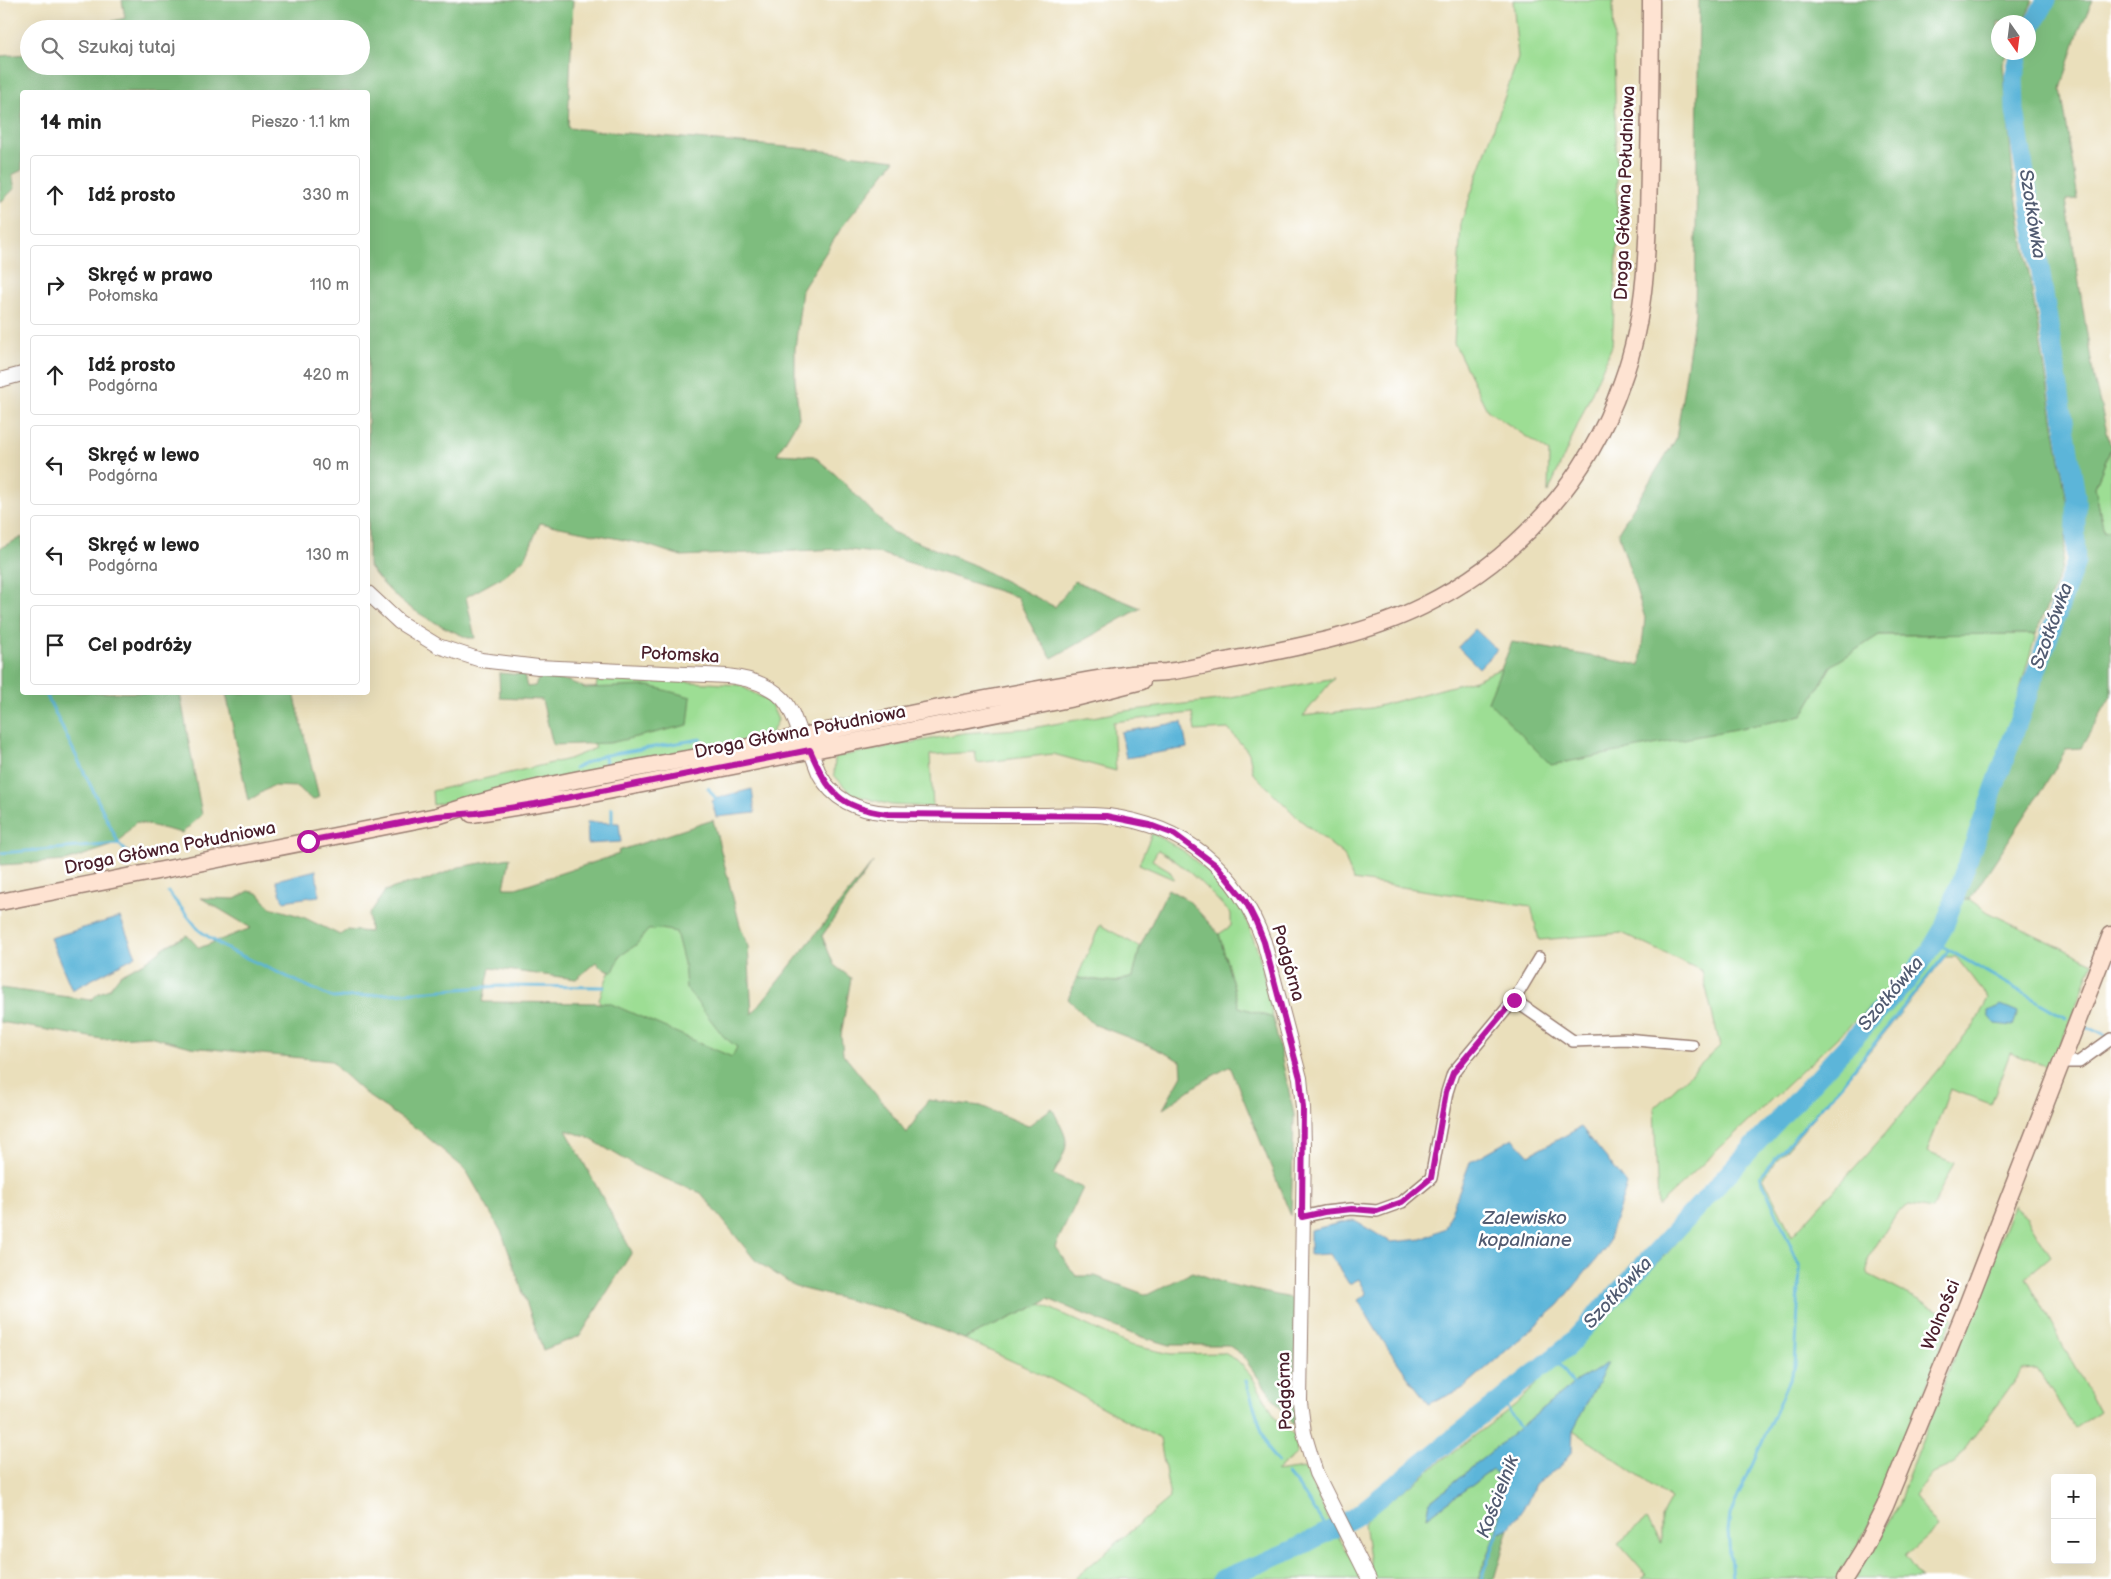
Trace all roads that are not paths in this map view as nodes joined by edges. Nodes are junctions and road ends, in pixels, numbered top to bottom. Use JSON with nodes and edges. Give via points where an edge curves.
{"nodes":[{"id":1,"x":1651,"y":0,"type":"edge"},
{"id":2,"x":20,"y":375,"type":"edge"},
{"id":3,"x":0,"y":380,"type":"edge"},
{"id":4,"x":370,"y":595,"type":"edge"},
{"id":5,"x":1167,"y":672,"type":"junction"},
{"id":6,"x":801,"y":736,"type":"junction"},
{"id":7,"x":810,"y":750,"type":"junction"},
{"id":8,"x":944,"y":814,"type":"joint"},
{"id":9,"x":437,"y":816,"type":"junction"},
{"id":10,"x":0,"y":902,"type":"edge"},
{"id":11,"x":2111,"y":935,"type":"edge"},
{"id":12,"x":1539,"y":958,"type":"dead end"},
{"id":13,"x":1514,"y":1000,"type":"junction"},
{"id":14,"x":2109,"y":1041,"type":"edge"},
{"id":15,"x":1692,"y":1045,"type":"dead end"},
{"id":16,"x":2070,"y":1062,"type":"junction"},
{"id":17,"x":1302,"y":1217,"type":"junction"},
{"id":18,"x":1369,"y":1579,"type":"edge"},
{"id":19,"x":1845,"y":1579,"type":"edge"}],
"edges":[{"from":1,"to":5,"type":"main road","name":"Droga Główna Południowa","via":[[1648,220],[1639,319],[1629,363],[1615,401],[1573,479],[1532,528],[1502,555],[1464,583],[1415,610],[1322,640]]},
{"from":2,"to":3,"type":"street"},
{"from":4,"to":6,"type":"street","name":"Połomska","via":[[399,622],[438,646],[481,660],[538,667],[727,676],[754,681],[783,699]]},
{"from":5,"to":6,"type":"main road","name":"Droga Główna Południowa","via":[[1078,682]]},
{"from":5,"to":7,"type":"main road","name":"Droga Główna Południowa","via":[[1134,684],[1079,697]]},
{"from":6,"to":7,"type":"street","name":"Połomska"},
{"from":6,"to":9,"type":"main road","name":"Droga Główna Południowa","via":[[542,788],[474,803]]},
{"from":7,"to":8,"type":"street","name":"Połomska","via":[[824,781],[834,794],[848,803],[876,812]]},
{"from":7,"to":9,"type":"main road","name":"Droga Główna Południowa","via":[[535,804]]},
{"from":8,"to":17,"type":"street","name":"Podgórna","via":[[1106,816],[1129,820],[1174,834],[1222,872],[1246,902],[1259,929],[1300,1078]]},
{"from":9,"to":10,"type":"main road","name":"Droga Główna Południowa"},
{"from":11,"to":16,"type":"main road","name":"Wolności"},
{"from":12,"to":13,"type":"street"},
{"from":13,"to":15,"type":"street","via":[[1573,1042],[1625,1038]]},
{"from":13,"to":17,"type":"street","via":[[1453,1073],[1446,1092],[1431,1178],[1402,1202],[1377,1211],[1352,1209]]},
{"from":14,"to":16,"type":"street"},
{"from":16,"to":19,"type":"main road","name":"Wolności","via":[[1885,1506]]},
{"from":17,"to":18,"type":"street","name":"Podgórna","via":[[1300,1402],[1304,1433],[1316,1473]]}]}
